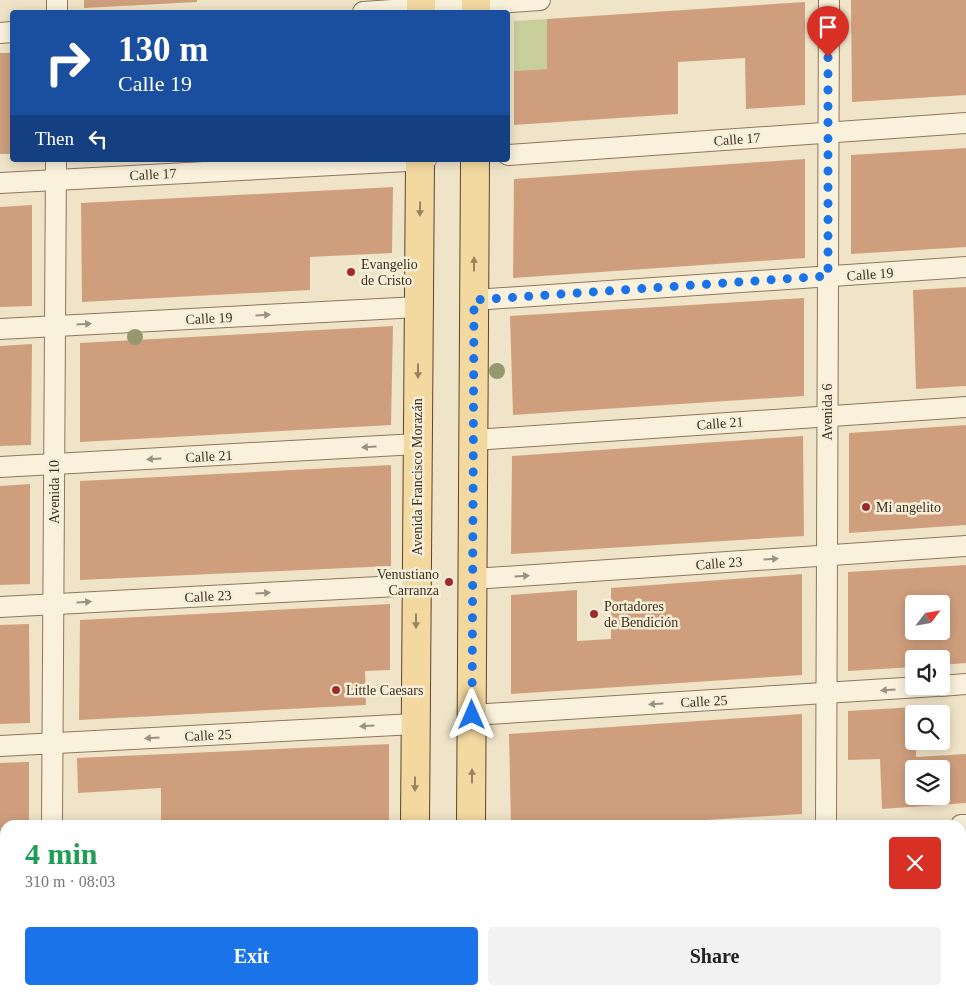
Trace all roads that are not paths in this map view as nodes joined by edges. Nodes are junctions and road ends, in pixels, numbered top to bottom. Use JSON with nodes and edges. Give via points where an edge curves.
{"nodes":[{"id":1,"x":540,"y":0,"type":"edge"},
{"id":2,"x":828,"y":0,"type":"edge"},
{"id":3,"x":476,"y":6,"type":"edge"},
{"id":4,"x":421,"y":7,"type":"edge"},
{"id":5,"x":386,"y":10,"type":"edge"},
{"id":6,"x":966,"y":123,"type":"edge"},
{"id":7,"x":828,"y":133,"type":"junction"},
{"id":8,"x":510,"y":155,"type":"edge"},
{"id":9,"x":347,"y":162,"type":"edge"},
{"id":10,"x":420,"y":162,"type":"edge"},
{"id":11,"x":475,"y":162,"type":"edge"},
{"id":12,"x":56,"y":170,"type":"edge"},
{"id":13,"x":0,"y":183,"type":"edge"},
{"id":14,"x":966,"y":267,"type":"edge"},
{"id":15,"x":828,"y":276,"type":"junction"},
{"id":16,"x":474,"y":300,"type":"junction"},
{"id":17,"x":418,"y":307,"type":"junction"},
{"id":18,"x":55,"y":326,"type":"junction"},
{"id":19,"x":0,"y":329,"type":"edge"},
{"id":20,"x":966,"y":407,"type":"edge"},
{"id":21,"x":827,"y":416,"type":"junction"},
{"id":22,"x":474,"y":440,"type":"junction"},
{"id":23,"x":417,"y":444,"type":"junction"},
{"id":24,"x":54,"y":464,"type":"junction"},
{"id":25,"x":0,"y":467,"type":"edge"},
{"id":26,"x":966,"y":546,"type":"edge"},
{"id":27,"x":826,"y":556,"type":"junction"},
{"id":28,"x":473,"y":579,"type":"junction"},
{"id":29,"x":416,"y":585,"type":"junction"},
{"id":30,"x":53,"y":604,"type":"junction"},
{"id":31,"x":0,"y":607,"type":"edge"},
{"id":32,"x":966,"y":684,"type":"edge"},
{"id":33,"x":950,"y":685,"type":"edge"},
{"id":34,"x":905,"y":688,"type":"edge"},
{"id":35,"x":826,"y":694,"type":"junction"},
{"id":36,"x":472,"y":715,"type":"junction"},
{"id":37,"x":415,"y":724,"type":"junction"},
{"id":38,"x":52,"y":743,"type":"junction"},
{"id":39,"x":0,"y":746,"type":"edge"},
{"id":40,"x":52,"y":820,"type":"edge"},
{"id":41,"x":415,"y":820,"type":"edge"},
{"id":42,"x":471,"y":820,"type":"edge"},
{"id":43,"x":826,"y":820,"type":"edge"}],
"edges":[{"from":1,"to":3,"type":"street"},
{"from":2,"to":7,"type":"street","name":"Avenida 6"},
{"from":3,"to":4,"type":"street"},
{"from":4,"to":5,"type":"street"},
{"from":6,"to":7,"type":"street","name":"Calle 17"},
{"from":7,"to":8,"type":"street","name":"Calle 17"},
{"from":7,"to":15,"type":"street","name":"Avenida 6"},
{"from":9,"to":12,"type":"street","name":"Calle 17"},
{"from":10,"to":17,"type":"main road","name":"Avenida Francisco Morazán","one_way":true},
{"from":16,"to":11,"type":"main road","one_way":true},
{"from":12,"to":13,"type":"street","name":"Calle 17"},
{"from":12,"to":18,"type":"street","name":"Avenida 10"},
{"from":14,"to":15,"type":"street","name":"Calle 19"},
{"from":15,"to":16,"type":"street","name":"Calle 19"},
{"from":15,"to":21,"type":"street","name":"Avenida 6"},
{"from":16,"to":22,"type":"main road"},
{"from":18,"to":17,"type":"street","name":"Calle 19","one_way":true},
{"from":17,"to":23,"type":"main road","name":"Avenida Francisco Morazán","one_way":true},
{"from":18,"to":19,"type":"street","name":"Calle 19"},
{"from":18,"to":24,"type":"street","name":"Avenida 10"},
{"from":20,"to":21,"type":"street","name":"Calle 21"},
{"from":21,"to":22,"type":"street","name":"Calle 21"},
{"from":21,"to":27,"type":"street","name":"Avenida 6"},
{"from":22,"to":28,"type":"main road"},
{"from":23,"to":24,"type":"street","name":"Calle 21","one_way":true},
{"from":23,"to":29,"type":"main road","name":"Avenida Francisco Morazán"},
{"from":24,"to":25,"type":"street","name":"Calle 21"},
{"from":24,"to":30,"type":"street","name":"Avenida 10"},
{"from":26,"to":27,"type":"street","name":"Calle 23"},
{"from":28,"to":27,"type":"street","name":"Calle 23","one_way":true},
{"from":27,"to":35,"type":"street","name":"Avenida 6"},
{"from":28,"to":36,"type":"main road"},
{"from":30,"to":29,"type":"street","name":"Calle 23","one_way":true},
{"from":29,"to":37,"type":"main road","name":"Avenida Francisco Morazán","one_way":true},
{"from":30,"to":31,"type":"street","name":"Calle 23"},
{"from":30,"to":38,"type":"street","name":"Avenida 10"},
{"from":32,"to":33,"type":"street"},
{"from":34,"to":35,"type":"street","name":"Calle 25","one_way":true},
{"from":35,"to":36,"type":"street","name":"Calle 25","one_way":true},
{"from":35,"to":43,"type":"street","name":"Avenida 6"},
{"from":42,"to":36,"type":"main road","one_way":true},
{"from":37,"to":38,"type":"street","name":"Calle 25","one_way":true},
{"from":37,"to":41,"type":"main road","name":"Avenida Francisco Morazán","one_way":true},
{"from":38,"to":39,"type":"street","name":"Calle 25"},
{"from":38,"to":40,"type":"street","name":"Avenida 10"}]}
